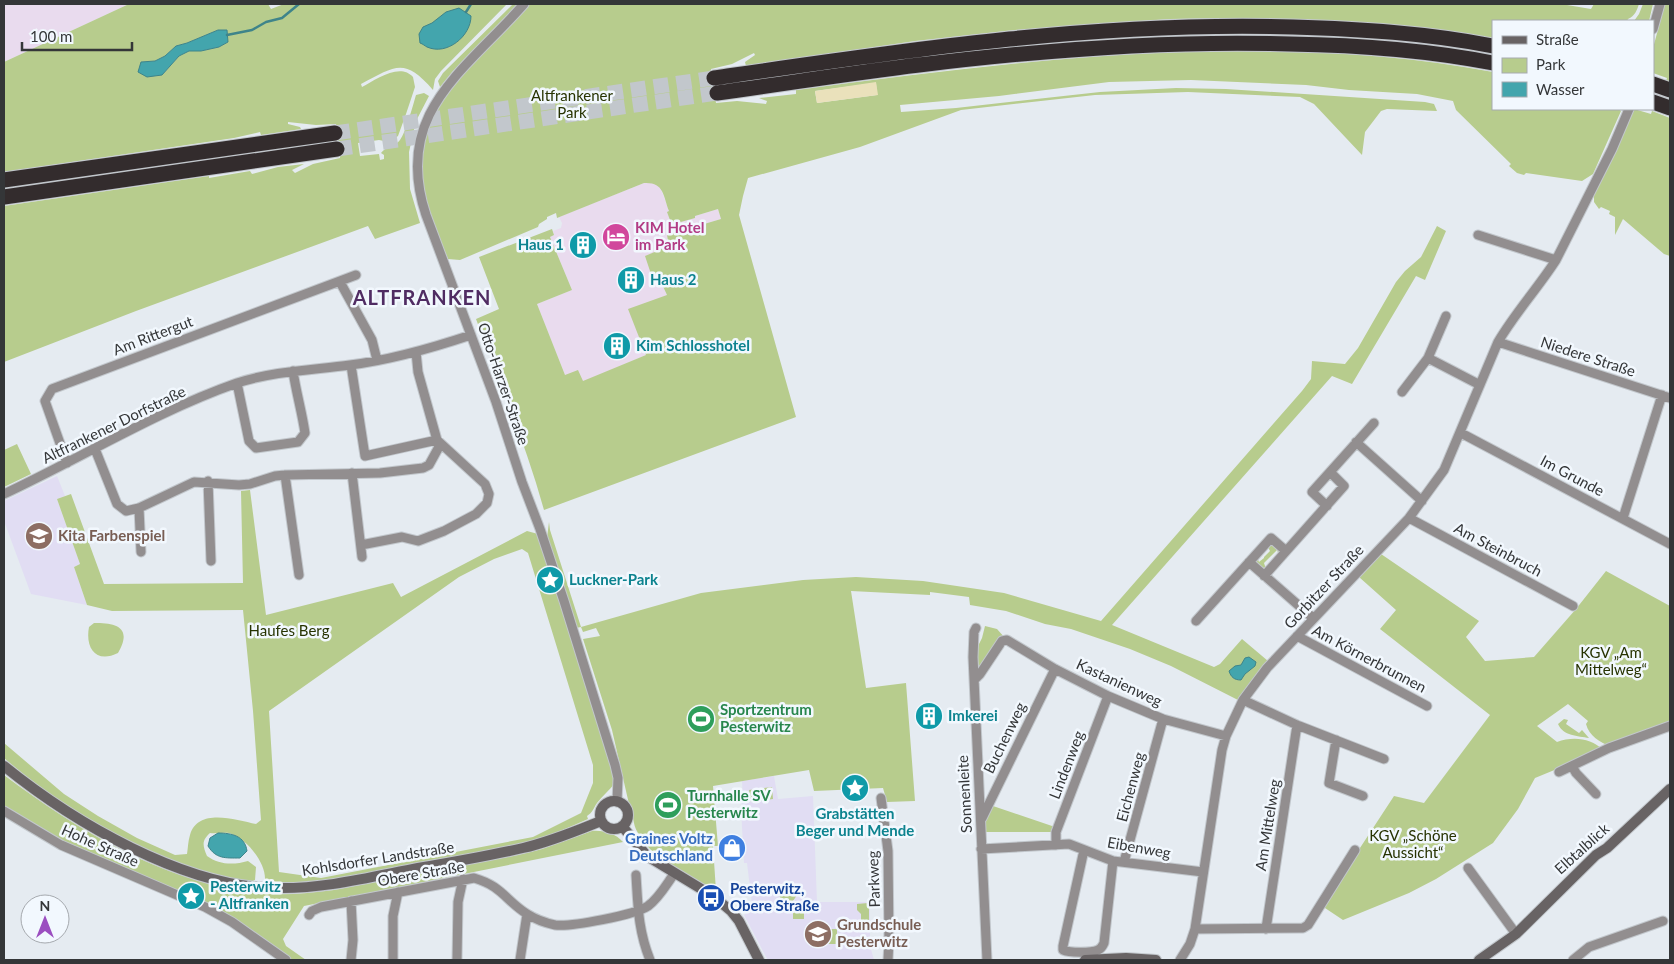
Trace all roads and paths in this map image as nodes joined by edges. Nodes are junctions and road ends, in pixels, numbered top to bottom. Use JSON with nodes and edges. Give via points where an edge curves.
{"nodes":[{"id":1,"x":524,"y":4,"type":"edge"},
{"id":2,"x":1660,"y":4,"type":"edge"},
{"id":3,"x":1654,"y":25,"type":"edge"},
{"id":4,"x":1492,"y":46,"type":"edge"},
{"id":5,"x":1492,"y":63,"type":"edge"},
{"id":6,"x":714,"y":78,"type":"tunnel mouth"},
{"id":7,"x":717,"y":93,"type":"tunnel mouth"},
{"id":8,"x":1654,"y":102,"type":"edge"},
{"id":9,"x":1670,"y":108,"type":"edge"},
{"id":10,"x":1629,"y":110,"type":"edge"},
{"id":11,"x":335,"y":133,"type":"tunnel mouth"},
{"id":12,"x":337,"y":149,"type":"tunnel mouth"},
{"id":13,"x":4,"y":180,"type":"edge"},
{"id":14,"x":4,"y":197,"type":"edge"},
{"id":15,"x":1478,"y":235,"type":"dead end"},
{"id":16,"x":1556,"y":260,"type":"junction"},
{"id":17,"x":356,"y":275,"type":"dead end"},
{"id":18,"x":340,"y":282,"type":"junction"},
{"id":19,"x":1446,"y":316,"type":"dead end"},
{"id":20,"x":471,"y":335,"type":"junction"},
{"id":21,"x":1498,"y":342,"type":"junction"},
{"id":22,"x":416,"y":352,"type":"junction"},
{"id":23,"x":1428,"y":358,"type":"junction"},
{"id":24,"x":377,"y":360,"type":"junction"},
{"id":25,"x":351,"y":365,"type":"junction"},
{"id":26,"x":293,"y":371,"type":"junction"},
{"id":27,"x":237,"y":383,"type":"junction"},
{"id":28,"x":1480,"y":385,"type":"junction"},
{"id":29,"x":1402,"y":392,"type":"dead end"},
{"id":30,"x":1666,"y":397,"type":"edge"},
{"id":31,"x":1374,"y":423,"type":"dead end"},
{"id":32,"x":1461,"y":433,"type":"junction"},
{"id":33,"x":438,"y":442,"type":"junction"},
{"id":34,"x":1356,"y":442,"type":"junction"},
{"id":35,"x":95,"y":449,"type":"junction"},
{"id":36,"x":67,"y":464,"type":"junction"},
{"id":37,"x":1330,"y":472,"type":"junction"},
{"id":38,"x":352,"y":473,"type":"junction"},
{"id":39,"x":285,"y":474,"type":"junction"},
{"id":40,"x":208,"y":481,"type":"junction"},
{"id":41,"x":4,"y":494,"type":"edge"},
{"id":42,"x":1422,"y":501,"type":"junction"},
{"id":43,"x":1327,"y":506,"type":"junction"},
{"id":44,"x":139,"y":508,"type":"junction"},
{"id":45,"x":1409,"y":518,"type":"junction"},
{"id":46,"x":1623,"y":518,"type":"junction"},
{"id":47,"x":1670,"y":544,"type":"edge"},
{"id":48,"x":361,"y":545,"type":"junction"},
{"id":49,"x":1286,"y":551,"type":"junction"},
{"id":50,"x":141,"y":552,"type":"dead end"},
{"id":51,"x":362,"y":556,"type":"dead end"},
{"id":52,"x":211,"y":561,"type":"dead end"},
{"id":53,"x":1249,"y":562,"type":"junction"},
{"id":54,"x":299,"y":575,"type":"dead end"},
{"id":55,"x":1264,"y":576,"type":"junction"},
{"id":56,"x":1573,"y":606,"type":"dead end"},
{"id":57,"x":1313,"y":618,"type":"junction"},
{"id":58,"x":1196,"y":621,"type":"dead end"},
{"id":59,"x":976,"y":628,"type":"dead end"},
{"id":60,"x":1297,"y":636,"type":"junction"},
{"id":61,"x":1054,"y":669,"type":"junction"},
{"id":62,"x":974,"y":680,"type":"junction"},
{"id":63,"x":1108,"y":696,"type":"junction"},
{"id":64,"x":1243,"y":700,"type":"junction"},
{"id":65,"x":1427,"y":706,"type":"dead end"},
{"id":66,"x":1163,"y":719,"type":"junction"},
{"id":67,"x":1298,"y":725,"type":"junction"},
{"id":68,"x":1670,"y":726,"type":"edge"},
{"id":69,"x":1226,"y":736,"type":"junction"},
{"id":70,"x":1336,"y":740,"type":"junction"},
{"id":71,"x":1384,"y":758,"type":"dead end"},
{"id":72,"x":4,"y":766,"type":"edge"},
{"id":73,"x":1572,"y":766,"type":"junction"},
{"id":74,"x":1559,"y":772,"type":"dead end"},
{"id":75,"x":1670,"y":789,"type":"edge"},
{"id":76,"x":1596,"y":794,"type":"dead end"},
{"id":77,"x":1363,"y":796,"type":"dead end"},
{"id":78,"x":881,"y":798,"type":"dead end"},
{"id":79,"x":617,"y":802,"type":"junction"},
{"id":80,"x":4,"y":811,"type":"edge"},
{"id":81,"x":981,"y":820,"type":"junction"},
{"id":82,"x":601,"y":821,"type":"junction"},
{"id":83,"x":622,"y":826,"type":"junction"},
{"id":84,"x":1056,"y":845,"type":"junction"},
{"id":85,"x":981,"y":849,"type":"junction"},
{"id":86,"x":1084,"y":850,"type":"junction"},
{"id":87,"x":1355,"y":850,"type":"dead end"},
{"id":88,"x":1113,"y":861,"type":"junction"},
{"id":89,"x":1124,"y":862,"type":"junction"},
{"id":90,"x":1468,"y":868,"type":"dead end"},
{"id":91,"x":1203,"y":872,"type":"junction"},
{"id":92,"x":674,"y":874,"type":"junction"},
{"id":93,"x":636,"y":875,"type":"dead end"},
{"id":94,"x":462,"y":880,"type":"junction"},
{"id":95,"x":398,"y":892,"type":"junction"},
{"id":96,"x":351,"y":900,"type":"junction"},
{"id":97,"x":638,"y":911,"type":"junction"},
{"id":98,"x":527,"y":914,"type":"junction"},
{"id":99,"x":310,"y":915,"type":"dead end"},
{"id":100,"x":1662,"y":921,"type":"dead end"},
{"id":101,"x":1194,"y":929,"type":"junction"},
{"id":102,"x":1266,"y":929,"type":"junction"},
{"id":103,"x":1516,"y":934,"type":"junction"},
{"id":104,"x":286,"y":960,"type":"edge"},
{"id":105,"x":352,"y":960,"type":"edge"},
{"id":106,"x":393,"y":960,"type":"edge"},
{"id":107,"x":456,"y":960,"type":"edge"},
{"id":108,"x":520,"y":960,"type":"edge"},
{"id":109,"x":650,"y":960,"type":"edge"},
{"id":110,"x":759,"y":960,"type":"edge"},
{"id":111,"x":888,"y":960,"type":"edge"},
{"id":112,"x":987,"y":960,"type":"edge"},
{"id":113,"x":1085,"y":960,"type":"edge"},
{"id":114,"x":1156,"y":960,"type":"edge"},
{"id":115,"x":1180,"y":960,"type":"edge"},
{"id":116,"x":1479,"y":960,"type":"edge"},
{"id":117,"x":1573,"y":960,"type":"edge"}],
"edges":[{"from":1,"to":20,"type":"street","name":"Otto-Harzer-Straße","via":[[444,89],[426,118],[418,154],[422,205]]},
{"from":2,"to":3,"type":"street"},
{"from":4,"to":6,"type":"highway","via":[[1358,30],[1188,27],[1016,38]]},
{"from":5,"to":7,"type":"highway","via":[[1356,46],[1178,44],[1082,49],[918,65]]},
{"from":8,"to":9,"type":"highway"},
{"from":10,"to":16,"type":"street","name":"Gorbitzer Straße"},
{"from":11,"to":13,"type":"highway"},
{"from":12,"to":14,"type":"highway"},
{"from":15,"to":16,"type":"street"},
{"from":16,"to":21,"type":"street","name":"Gorbitzer Straße"},
{"from":17,"to":18,"type":"street","name":"Am Rittergut"},
{"from":18,"to":24,"type":"street","via":[[372,340]]},
{"from":18,"to":36,"type":"street","name":"Am Rittergut","via":[[52,389],[44,401]]},
{"from":19,"to":23,"type":"street"},
{"from":20,"to":22,"type":"street","name":"Altfrankener Dorfstraße"},
{"from":20,"to":79,"type":"street","name":"Otto-Harzer-Straße","via":[[542,534],[605,731],[618,778]]},
{"from":21,"to":28,"type":"street","name":"Gorbitzer Straße"},
{"from":21,"to":30,"type":"street","name":"Niedere Straße"},
{"from":22,"to":24,"type":"street","name":"Altfrankener Dorfstraße"},
{"from":22,"to":33,"type":"street","via":[[418,372]]},
{"from":23,"to":28,"type":"street"},
{"from":23,"to":29,"type":"street"},
{"from":24,"to":25,"type":"street","name":"Altfrankener Dorfstraße"},
{"from":25,"to":26,"type":"street","name":"Altfrankener Dorfstraße"},
{"from":25,"to":33,"type":"street","via":[[365,456]]},
{"from":26,"to":27,"type":"street","name":"Altfrankener Dorfstraße"},
{"from":26,"to":27,"type":"street","via":[[305,433],[298,442],[256,448],[249,441]]},
{"from":27,"to":35,"type":"street","name":"Altfrankener Dorfstraße","via":[[176,408]]},
{"from":28,"to":32,"type":"street","name":"Gorbitzer Straße"},
{"from":30,"to":46,"type":"street"},
{"from":31,"to":34,"type":"street"},
{"from":32,"to":42,"type":"street","name":"Gorbitzer Straße","via":[[1444,470]]},
{"from":32,"to":46,"type":"street","name":"Im Grunde"},
{"from":33,"to":38,"type":"street","via":[[429,465],[423,468],[403,472]]},
{"from":33,"to":48,"type":"street","via":[[484,484],[489,494],[487,503],[476,514],[418,541],[402,537]]},
{"from":34,"to":37,"type":"street"},
{"from":34,"to":42,"type":"street"},
{"from":35,"to":36,"type":"street","name":"Altfrankener Dorfstraße"},
{"from":35,"to":44,"type":"street","via":[[117,504],[126,512]]},
{"from":36,"to":41,"type":"street","name":"Altfrankener Dorfstraße"},
{"from":37,"to":43,"type":"street","via":[[1344,486]]},
{"from":37,"to":43,"type":"street","via":[[1312,492]]},
{"from":38,"to":39,"type":"street"},
{"from":38,"to":48,"type":"street"},
{"from":39,"to":40,"type":"street","via":[[239,485]]},
{"from":39,"to":54,"type":"street"},
{"from":40,"to":44,"type":"street","via":[[194,482]]},
{"from":40,"to":52,"type":"street"},
{"from":42,"to":45,"type":"street","name":"Gorbitzer Straße"},
{"from":43,"to":49,"type":"street"},
{"from":44,"to":50,"type":"street"},
{"from":45,"to":56,"type":"street","name":"Am Steinbruch"},
{"from":45,"to":57,"type":"street","name":"Gorbitzer Straße"},
{"from":46,"to":47,"type":"street","name":"Im Grunde"},
{"from":48,"to":51,"type":"street"},
{"from":49,"to":53,"type":"street","via":[[1271,538]]},
{"from":49,"to":55,"type":"street"},
{"from":53,"to":55,"type":"street"},
{"from":53,"to":58,"type":"street"},
{"from":55,"to":57,"type":"street"},
{"from":57,"to":60,"type":"street","name":"Gorbitzer Straße"},
{"from":59,"to":62,"type":"street","name":"Sonnenleite"},
{"from":60,"to":64,"type":"street","name":"Gorbitzer Straße"},
{"from":60,"to":65,"type":"street","name":"Am Körnerbrunnen"},
{"from":61,"to":62,"type":"street","name":"Kastanienweg","via":[[1006,640]]},
{"from":61,"to":63,"type":"street","name":"Kastanienweg"},
{"from":61,"to":81,"type":"street","name":"Buchenweg"},
{"from":62,"to":81,"type":"street","name":"Sonnenleite"},
{"from":63,"to":66,"type":"street","name":"Kastanienweg"},
{"from":63,"to":84,"type":"street","name":"Lindenweg","via":[[1056,832]]},
{"from":64,"to":67,"type":"street"},
{"from":64,"to":69,"type":"street","name":"Gorbitzer Straße"},
{"from":66,"to":69,"type":"street","name":"Kastanienweg"},
{"from":66,"to":89,"type":"street","name":"Eichenweg"},
{"from":67,"to":70,"type":"street"},
{"from":67,"to":102,"type":"street","name":"Am Mittelweg"},
{"from":68,"to":73,"type":"street","via":[[1609,748]]},
{"from":69,"to":91,"type":"street","name":"Gorbitzer Straße"},
{"from":70,"to":71,"type":"street"},
{"from":70,"to":77,"type":"street","via":[[1329,783]]},
{"from":72,"to":82,"type":"street","name":"Kohlsdorfer Landstraße","via":[[67,812],[147,856],[235,884],[274,888],[318,887],[515,850]]},
{"from":73,"to":74,"type":"street"},
{"from":73,"to":76,"type":"street"},
{"from":75,"to":103,"type":"street","name":"Elbtalblick","via":[[1596,855]]},
{"from":78,"to":111,"type":"street","name":"Parkweg","via":[[888,851]]},
{"from":79,"to":82,"type":"street","via":[[608,802],[602,808]]},
{"from":79,"to":83,"type":"street","via":[[627,810],[627,819]]},
{"from":80,"to":104,"type":"street","name":"Hohe Straße","via":[[61,846],[189,899],[232,922]]},
{"from":81,"to":85,"type":"street","name":"Sonnenleite"},
{"from":82,"to":83,"type":"street","via":[[610,828]]},
{"from":83,"to":92,"type":"street","via":[[647,856]]},
{"from":84,"to":85,"type":"street","name":"Eibenweg"},
{"from":84,"to":86,"type":"street","name":"Eibenweg","via":[[1069,844]]},
{"from":85,"to":112,"type":"street","name":"Sonnenleite"},
{"from":86,"to":88,"type":"street","name":"Eibenweg"},
{"from":86,"to":88,"type":"street","via":[[1063,946],[1068,953],[1102,948]]},
{"from":87,"to":102,"type":"street","via":[[1308,925],[1297,929]]},
{"from":88,"to":89,"type":"street","name":"Eibenweg"},
{"from":89,"to":91,"type":"street","name":"Eibenweg"},
{"from":90,"to":103,"type":"street"},
{"from":91,"to":101,"type":"street","name":"Gorbitzer Straße"},
{"from":92,"to":97,"type":"street","name":"Obere Straße","via":[[655,900]]},
{"from":92,"to":110,"type":"street","via":[[732,911]]},
{"from":93,"to":97,"type":"street"},
{"from":94,"to":95,"type":"street","name":"Obere Straße"},
{"from":94,"to":98,"type":"street","name":"Obere Straße","via":[[474,878],[488,882]]},
{"from":94,"to":107,"type":"street"},
{"from":95,"to":96,"type":"street","name":"Obere Straße"},
{"from":95,"to":106,"type":"street","via":[[393,916]]},
{"from":96,"to":99,"type":"street","name":"Obere Straße","via":[[320,907]]},
{"from":96,"to":105,"type":"street"},
{"from":97,"to":98,"type":"street","name":"Obere Straße","via":[[555,925]]},
{"from":97,"to":109,"type":"street","via":[[642,942]]},
{"from":98,"to":108,"type":"street"},
{"from":100,"to":117,"type":"street","via":[[1590,947]]},
{"from":101,"to":102,"type":"street"},
{"from":101,"to":115,"type":"street","name":"Gorbitzer Straße","via":[[1190,944]]},
{"from":103,"to":116,"type":"street","name":"Elbtalblick"},
{"from":113,"to":114,"type":"street"}]}
